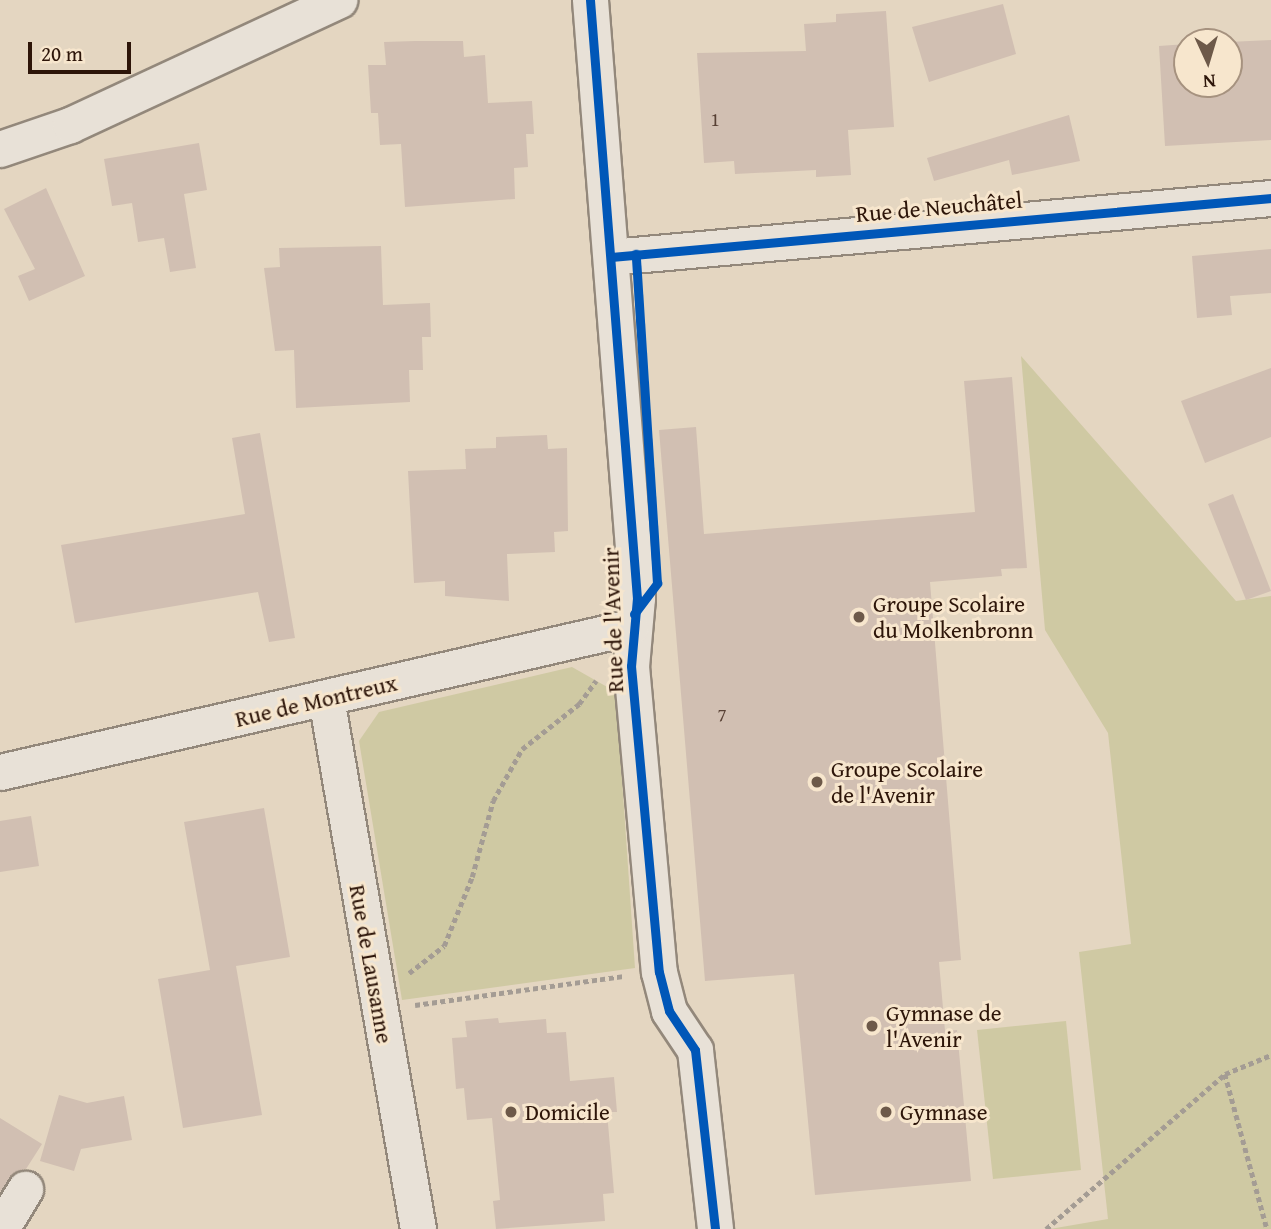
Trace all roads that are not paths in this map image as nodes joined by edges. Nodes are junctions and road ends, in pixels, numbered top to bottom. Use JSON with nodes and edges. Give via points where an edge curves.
{"nodes":[{"id":1,"x":590,"y":0,"type":"edge"},
{"id":2,"x":318,"y":4,"type":"edge"},
{"id":3,"x":0,"y":149,"type":"edge"},
{"id":4,"x":1271,"y":198,"type":"edge"},
{"id":5,"x":611,"y":257,"type":"junction"},
{"id":6,"x":618,"y":632,"type":"junction"},
{"id":7,"x":326,"y":698,"type":"junction"},
{"id":8,"x":0,"y":772,"type":"edge"},
{"id":9,"x":25,"y":1189,"type":"dead end"},
{"id":10,"x":1,"y":1229,"type":"edge"},
{"id":11,"x":418,"y":1229,"type":"edge"},
{"id":12,"x":715,"y":1229,"type":"edge"}],
"edges":[{"from":1,"to":5,"type":"street","name":"Rue de l'Avenir"},
{"from":2,"to":3,"type":"street","via":[[70,125]]},
{"from":4,"to":5,"type":"street","name":"Rue de Neuchâtel"},
{"from":5,"to":6,"type":"street","name":"Rue de l'Avenir","via":[[636,598]]},
{"from":6,"to":7,"type":"street","name":"Rue de Montreux"},
{"from":6,"to":12,"type":"street","name":"Rue de l'Avenir","via":[[659,972],[669,1012],[695,1050]]},
{"from":7,"to":8,"type":"street","name":"Rue de Montreux"},
{"from":7,"to":11,"type":"street","name":"Rue de Lausanne"},
{"from":9,"to":10,"type":"street"}]}
